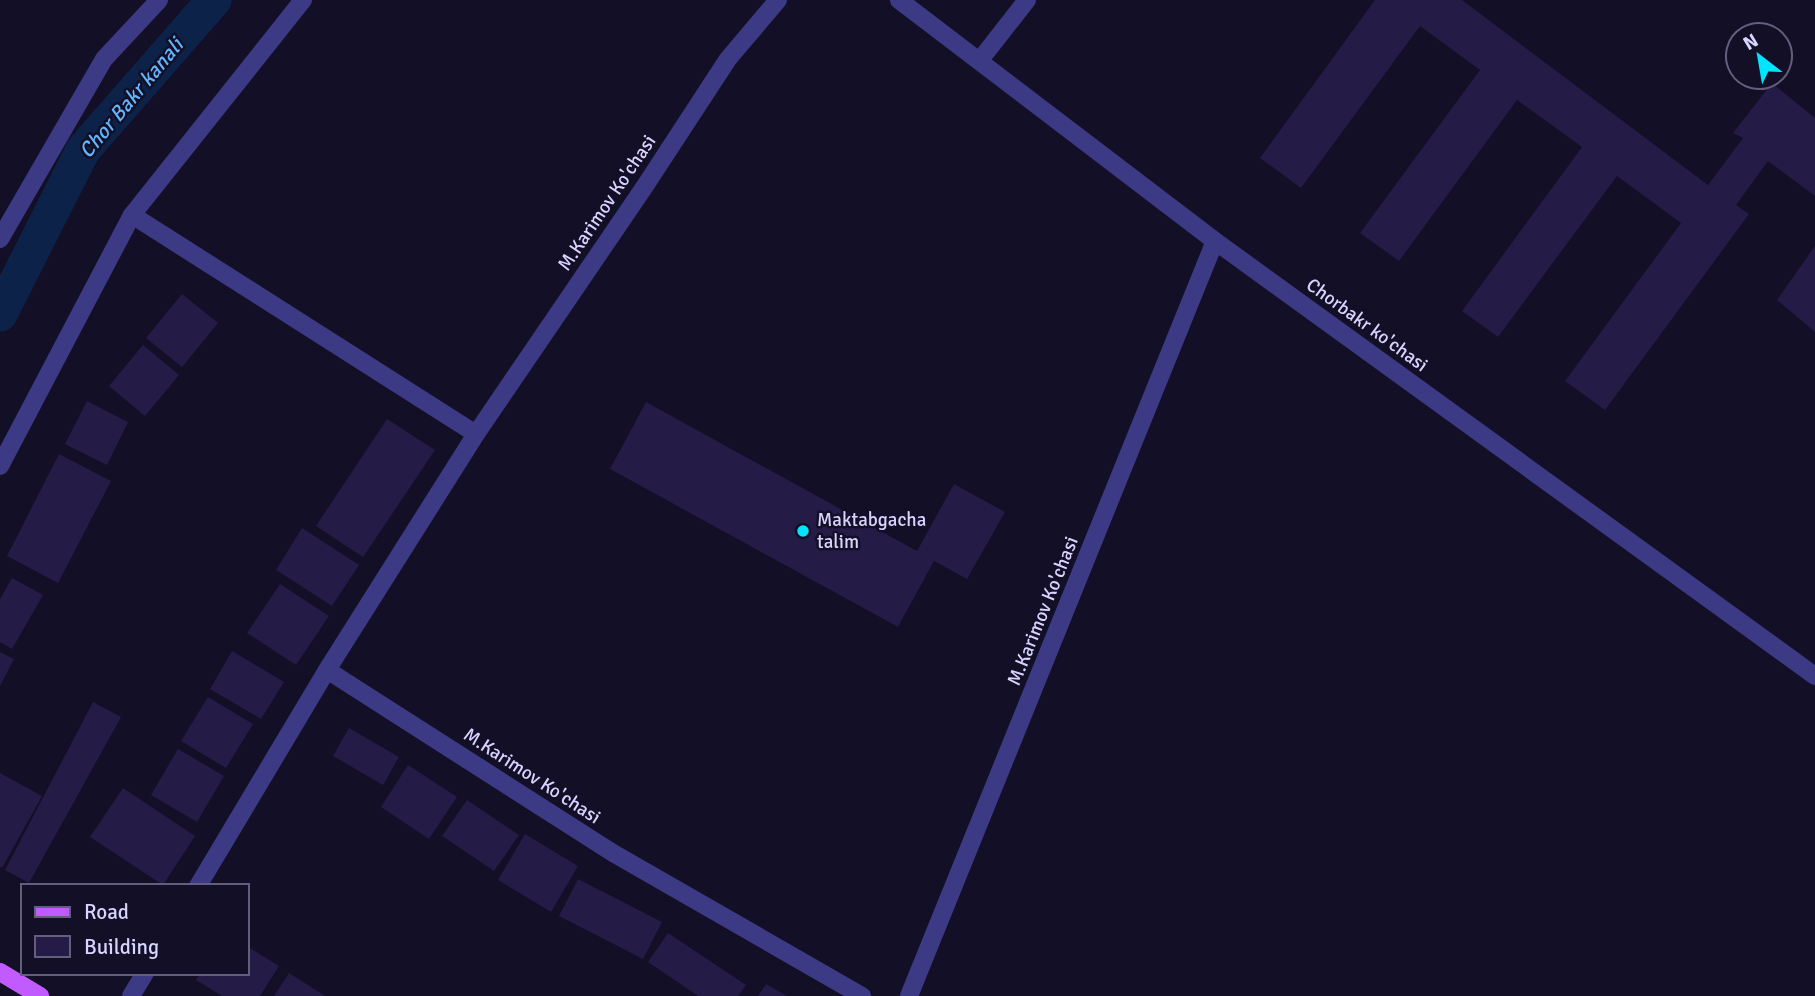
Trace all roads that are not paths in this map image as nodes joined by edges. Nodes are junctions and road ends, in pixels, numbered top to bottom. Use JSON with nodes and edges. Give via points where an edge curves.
{"nodes":[{"id":1,"x":159,"y":0,"type":"edge"},
{"id":2,"x":303,"y":0,"type":"edge"},
{"id":3,"x":778,"y":0,"type":"edge"},
{"id":4,"x":899,"y":0,"type":"edge"},
{"id":5,"x":1027,"y":0,"type":"edge"},
{"id":6,"x":980,"y":60,"type":"junction"},
{"id":7,"x":132,"y":215,"type":"junction"},
{"id":8,"x":0,"y":239,"type":"edge"},
{"id":9,"x":1215,"y":242,"type":"junction"},
{"id":10,"x":475,"y":434,"type":"junction"},
{"id":11,"x":0,"y":466,"type":"edge"},
{"id":12,"x":327,"y":670,"type":"junction"},
{"id":13,"x":1815,"y":676,"type":"edge"},
{"id":14,"x":199,"y":884,"type":"edge"},
{"id":15,"x":0,"y":972,"type":"edge"},
{"id":16,"x":144,"y":975,"type":"edge"},
{"id":17,"x":40,"y":996,"type":"edge"},
{"id":18,"x":131,"y":996,"type":"edge"},
{"id":19,"x":862,"y":996,"type":"edge"},
{"id":20,"x":909,"y":996,"type":"edge"}],
"edges":[{"from":1,"to":8,"type":"street","via":[[104,59]]},
{"from":2,"to":7,"type":"street"},
{"from":3,"to":10,"type":"street","name":"M.Karimov Ko'chasi","via":[[728,59]]},
{"from":4,"to":6,"type":"street","name":"Chorbakr ko'chasi"},
{"from":5,"to":6,"type":"street"},
{"from":6,"to":9,"type":"street","name":"Chorbakr ko'chasi"},
{"from":7,"to":10,"type":"street"},
{"from":7,"to":11,"type":"street"},
{"from":9,"to":13,"type":"street","name":"Chorbakr ko'chasi"},
{"from":9,"to":20,"type":"street","name":"M.Karimov Ko'chasi"},
{"from":10,"to":12,"type":"street","name":"M.Karimov Ko'chasi"},
{"from":12,"to":14,"type":"street","name":"M.Karimov Ko'chasi"},
{"from":12,"to":19,"type":"street","name":"M.Karimov Ko'chasi","via":[[613,853]]},
{"from":15,"to":17,"type":"main road"},
{"from":16,"to":18,"type":"street"}]}
